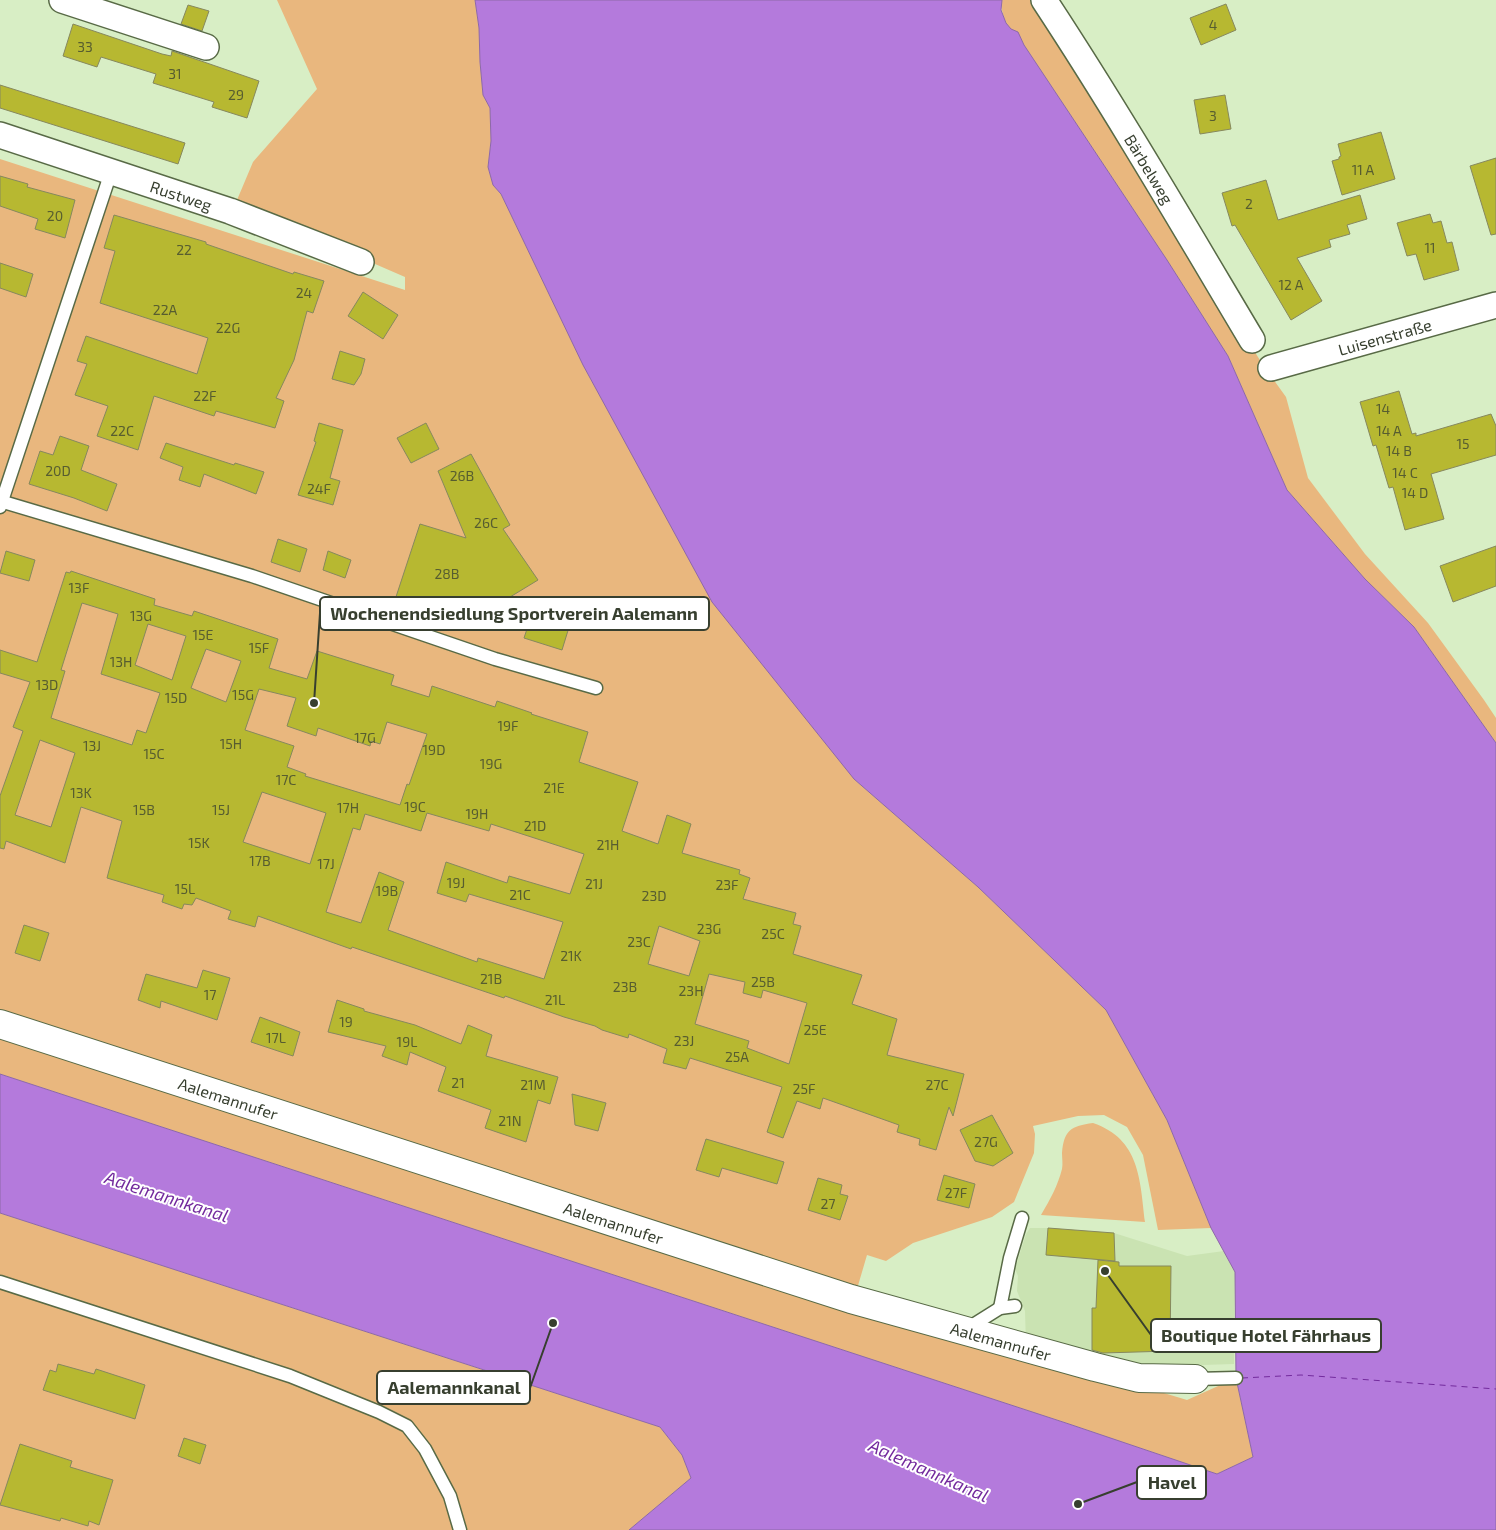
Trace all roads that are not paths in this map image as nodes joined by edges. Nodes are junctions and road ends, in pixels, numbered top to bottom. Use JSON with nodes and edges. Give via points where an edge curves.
{"nodes":[{"id":1,"x":1044,"y":0,"type":"edge"},
{"id":2,"x":72,"y":2,"type":"edge"},
{"id":3,"x":206,"y":47,"type":"dead end"},
{"id":4,"x":0,"y":136,"type":"edge"},
{"id":5,"x":111,"y":172,"type":"junction"},
{"id":6,"x":361,"y":262,"type":"dead end"},
{"id":7,"x":1496,"y":305,"type":"edge"},
{"id":8,"x":1252,"y":340,"type":"dead end"},
{"id":9,"x":1271,"y":368,"type":"dead end"},
{"id":10,"x":1,"y":503,"type":"edge"},
{"id":11,"x":596,"y":688,"type":"dead end"},
{"id":12,"x":0,"y":1024,"type":"edge"},
{"id":13,"x":1022,"y":1218,"type":"dead end"},
{"id":14,"x":0,"y":1282,"type":"edge"},
{"id":15,"x":1015,"y":1306,"type":"dead end"},
{"id":16,"x":1000,"y":1308,"type":"junction"},
{"id":17,"x":965,"y":1330,"type":"junction"},
{"id":18,"x":1236,"y":1378,"type":"dead end"},
{"id":19,"x":1195,"y":1379,"type":"joint"},
{"id":20,"x":460,"y":1530,"type":"edge"}],
"edges":[{"from":1,"to":8,"type":"street","name":"Bärbelweg","via":[[1088,67]]},
{"from":2,"to":3,"type":"street"},
{"from":4,"to":5,"type":"street","name":"Rustweg"},
{"from":5,"to":6,"type":"street","name":"Rustweg","via":[[230,210]]},
{"from":5,"to":10,"type":"lane"},
{"from":7,"to":9,"type":"street","name":"Luisenstraße"},
{"from":10,"to":11,"type":"lane","via":[[252,576],[495,658]]},
{"from":12,"to":17,"type":"street","name":"Aalemannufer","via":[[828,1292]]},
{"from":13,"to":16,"type":"lane"},
{"from":14,"to":20,"type":"lane","via":[[290,1376],[407,1426],[425,1449],[450,1496]]},
{"from":15,"to":16,"type":"lane"},
{"from":16,"to":17,"type":"lane"},
{"from":17,"to":19,"type":"street","name":"Aalemannufer","via":[[1139,1378]]},
{"from":18,"to":19,"type":"lane","name":"Aalemannufer"}]}
